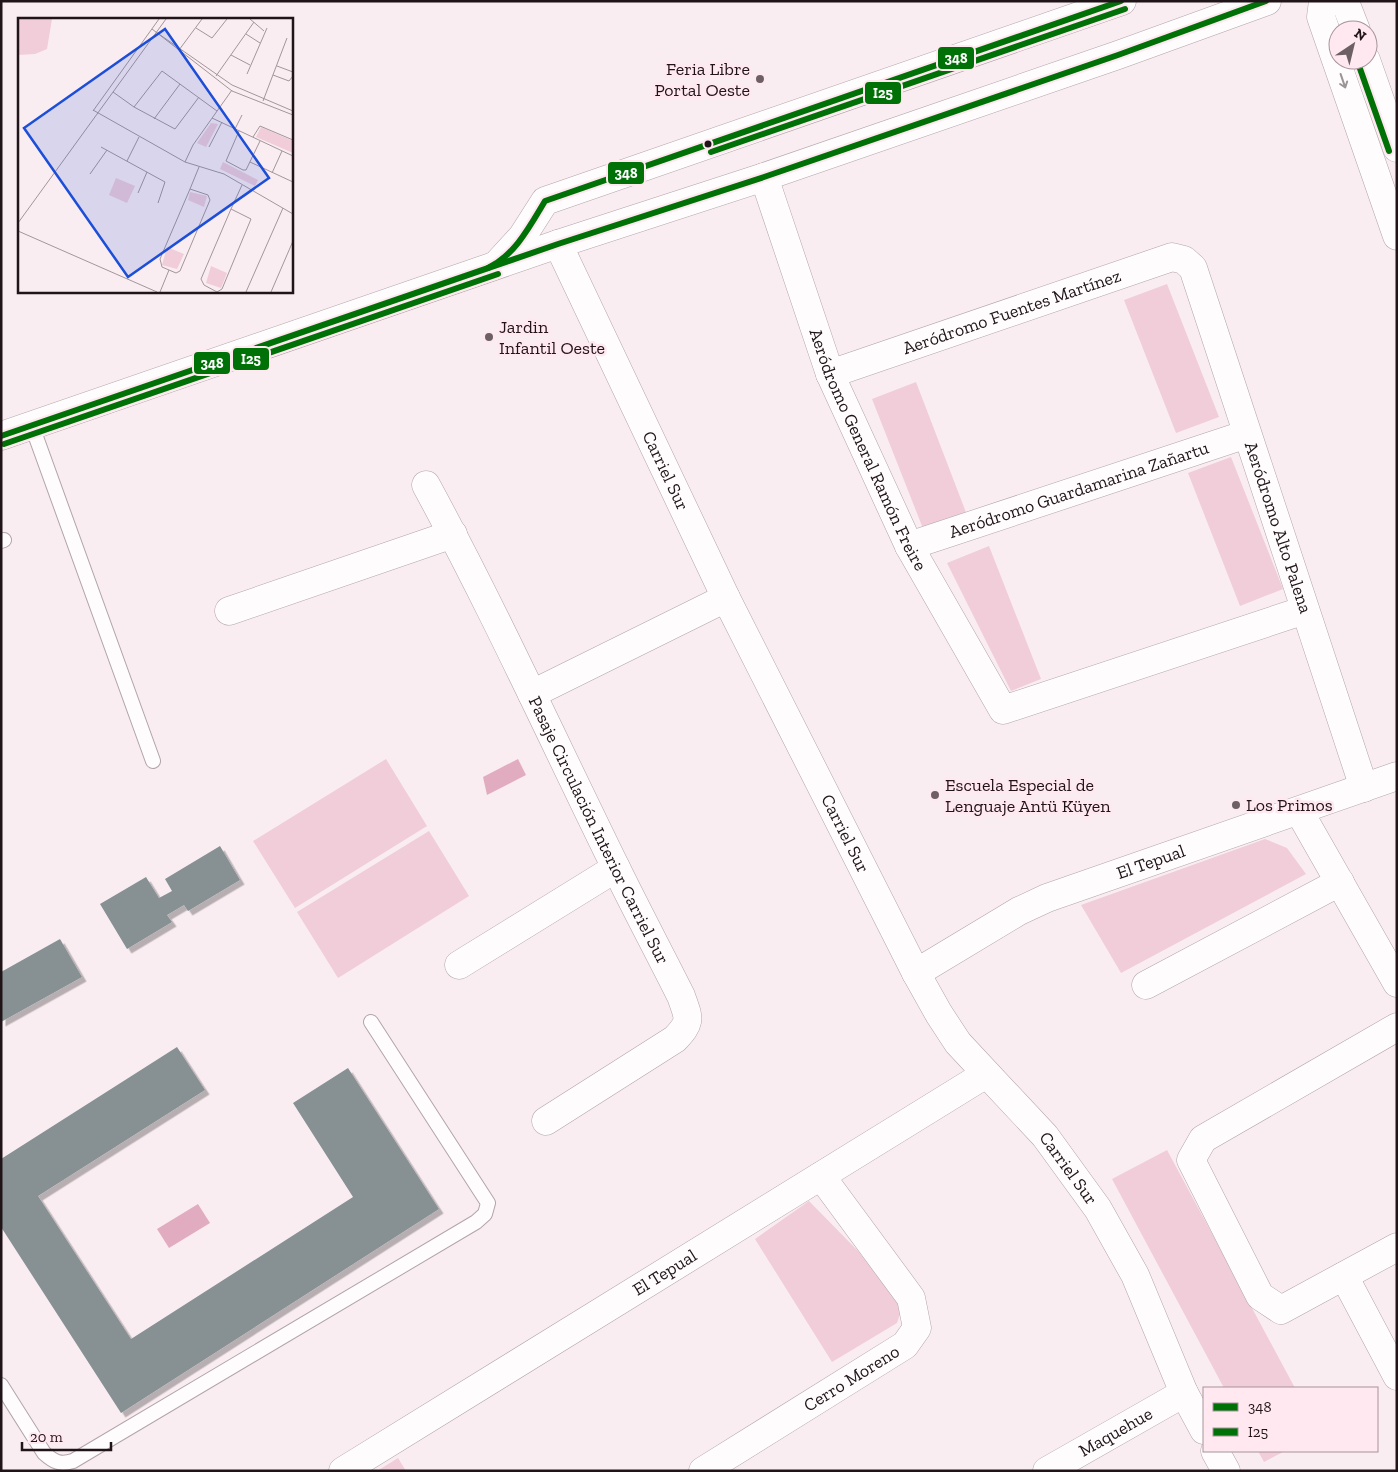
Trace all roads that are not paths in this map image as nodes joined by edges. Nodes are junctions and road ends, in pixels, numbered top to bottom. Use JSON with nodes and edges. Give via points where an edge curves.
{"nodes":[{"id":1,"x":1122,"y":1,"type":"edge"},
{"id":2,"x":1267,"y":1,"type":"edge"},
{"id":3,"x":1323,"y":1,"type":"edge"},
{"id":4,"x":1342,"y":1,"type":"edge"},
{"id":5,"x":1352,"y":20,"type":"edge"},
{"id":6,"x":1370,"y":70,"type":"edge"},
{"id":7,"x":1397,"y":148,"type":"edge"},
{"id":8,"x":764,"y":177,"type":"junction"},
{"id":9,"x":545,"y":201,"type":"junction"},
{"id":10,"x":1392,"y":206,"type":"edge"},
{"id":11,"x":1397,"y":236,"type":"edge"},
{"id":12,"x":558,"y":244,"type":"junction"},
{"id":13,"x":495,"y":266,"type":"junction"},
{"id":14,"x":1193,"y":268,"type":"joint"},
{"id":15,"x":830,"y":374,"type":"junction"},
{"id":16,"x":32,"y":426,"type":"junction"},
{"id":17,"x":1247,"y":434,"type":"junction"},
{"id":18,"x":1,"y":436,"type":"edge"},
{"id":19,"x":426,"y":484,"type":"dead end"},
{"id":20,"x":453,"y":534,"type":"junction"},
{"id":21,"x":909,"y":546,"type":"junction"},
{"id":22,"x":726,"y":598,"type":"junction"},
{"id":23,"x":1305,"y":610,"type":"junction"},
{"id":24,"x":229,"y":611,"type":"dead end"},
{"id":25,"x":532,"y":694,"type":"junction"},
{"id":26,"x":153,"y":761,"type":"dead end"},
{"id":27,"x":1397,"y":776,"type":"edge"},
{"id":28,"x":1364,"y":788,"type":"junction"},
{"id":29,"x":1299,"y":811,"type":"junction"},
{"id":30,"x":616,"y":868,"type":"junction"},
{"id":31,"x":1340,"y":882,"type":"junction"},
{"id":32,"x":459,"y":965,"type":"dead end"},
{"id":33,"x":916,"y":973,"type":"junction"},
{"id":34,"x":1397,"y":983,"type":"edge"},
{"id":35,"x":1146,"y":985,"type":"dead end"},
{"id":36,"x":372,"y":1022,"type":"dead end"},
{"id":37,"x":1397,"y":1027,"type":"edge"},
{"id":38,"x":986,"y":1074,"type":"junction"},
{"id":39,"x":546,"y":1122,"type":"dead end"},
{"id":40,"x":821,"y":1176,"type":"junction"},
{"id":41,"x":1397,"y":1247,"type":"edge"},
{"id":42,"x":1344,"y":1276,"type":"junction"},
{"id":43,"x":1397,"y":1376,"type":"edge"},
{"id":44,"x":1,"y":1385,"type":"edge"},
{"id":45,"x":1184,"y":1393,"type":"junction"},
{"id":46,"x":1203,"y":1428,"type":"edge"},
{"id":47,"x":1216,"y":1452,"type":"edge"},
{"id":48,"x":343,"y":1471,"type":"edge"},
{"id":49,"x":703,"y":1471,"type":"edge"},
{"id":50,"x":1047,"y":1471,"type":"edge"},
{"id":51,"x":1226,"y":1471,"type":"edge"}],
"edges":[{"from":1,"to":9,"type":"street"},
{"from":2,"to":8,"type":"street"},
{"from":3,"to":10,"type":"street","one_way":true,"via":[[1321,17]]},
{"from":4,"to":5,"type":"street"},
{"from":6,"to":7,"type":"street"},
{"from":8,"to":12,"type":"street"},
{"from":8,"to":15,"type":"street","name":"Aeródromo General Ramón Freire"},
{"from":9,"to":12,"type":"street","name":"Carriel Sur"},
{"from":9,"to":13,"type":"street","via":[[522,237]]},
{"from":10,"to":11,"type":"street"},
{"from":12,"to":13,"type":"street"},
{"from":12,"to":22,"type":"street","name":"Carriel Sur"},
{"from":13,"to":16,"type":"street"},
{"from":14,"to":15,"type":"street","name":"Aeródromo Fuentes Martínez","via":[[1184,260],[1172,257]]},
{"from":14,"to":17,"type":"street","name":"Aeródromo Alto Palena"},
{"from":15,"to":21,"type":"street","name":"Aeródromo General Ramón Freire"},
{"from":16,"to":18,"type":"street"},
{"from":16,"to":26,"type":"lane"},
{"from":17,"to":21,"type":"street","name":"Aeródromo Guardamarina Zañartu"},
{"from":17,"to":23,"type":"street","name":"Aeródromo Alto Palena"},
{"from":19,"to":20,"type":"street","name":"Pasaje Circulación Interior Carriel Sur"},
{"from":20,"to":24,"type":"street"},
{"from":20,"to":25,"type":"street","name":"Pasaje Circulación Interior Carriel Sur"},
{"from":21,"to":23,"type":"street","name":"Aeródromo General Ramón Freire","via":[[1003,710]]},
{"from":22,"to":25,"type":"street"},
{"from":22,"to":33,"type":"street","name":"Carriel Sur"},
{"from":23,"to":28,"type":"street","name":"Aeródromo Alto Palena"},
{"from":25,"to":30,"type":"street","name":"Pasaje Circulación Interior Carriel Sur"},
{"from":27,"to":28,"type":"street","name":"El Tepual"},
{"from":28,"to":29,"type":"street","name":"El Tepual"},
{"from":29,"to":31,"type":"street"},
{"from":29,"to":33,"type":"street","name":"El Tepual","via":[[1047,898],[1019,911]]},
{"from":30,"to":32,"type":"street"},
{"from":30,"to":39,"type":"street","name":"Pasaje Circulación Interior Carriel Sur","via":[[681,996],[687,1013],[687,1026],[675,1039]]},
{"from":31,"to":34,"type":"street"},
{"from":31,"to":35,"type":"street"},
{"from":33,"to":38,"type":"street","name":"Carriel Sur","via":[[949,1031]]},
{"from":36,"to":44,"type":"lane","via":[[488,1203],[485,1214],[73,1461],[62,1464],[44,1453]]},
{"from":37,"to":42,"type":"street","via":[[1204,1139],[1191,1160],[1260,1296],[1281,1310]]},
{"from":38,"to":40,"type":"street","name":"El Tepual"},
{"from":38,"to":45,"type":"street","name":"Carriel Sur","via":[[1045,1136],[1098,1209],[1135,1274]]},
{"from":40,"to":48,"type":"street","name":"El Tepual"},
{"from":40,"to":49,"type":"street","name":"Cerro Moreno","via":[[911,1298],[917,1328],[905,1345]]},
{"from":41,"to":42,"type":"street"},
{"from":42,"to":43,"type":"street"},
{"from":45,"to":46,"type":"street","name":"Carriel Sur"},
{"from":45,"to":50,"type":"street","name":"Maquehue"},
{"from":47,"to":51,"type":"street"}]}
